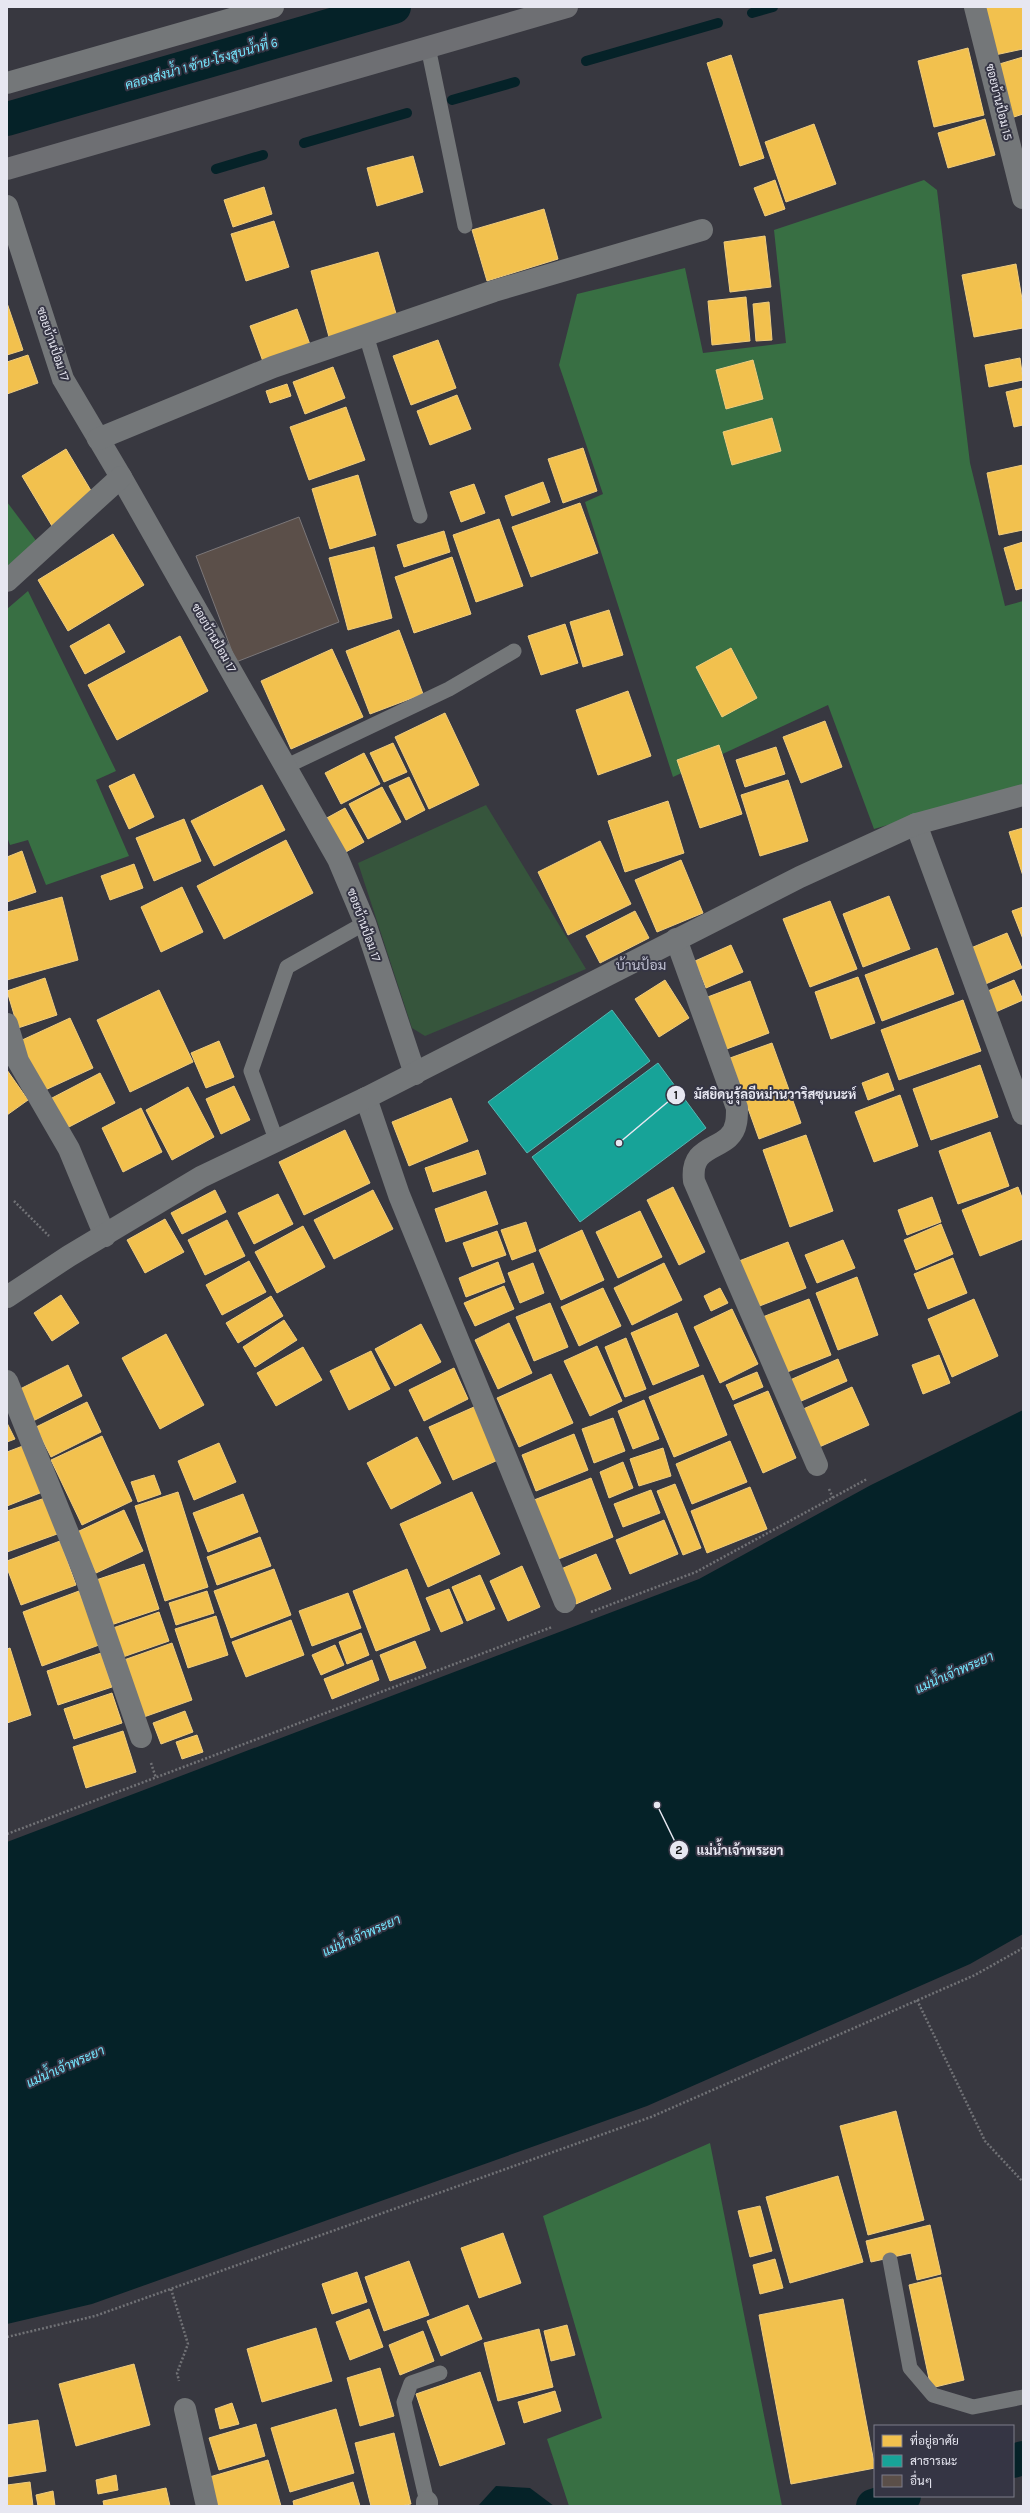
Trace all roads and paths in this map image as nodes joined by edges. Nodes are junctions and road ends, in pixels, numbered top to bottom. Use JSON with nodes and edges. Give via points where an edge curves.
{"nodes":[{"id":1,"x":273,"y":7,"type":"edge"},
{"id":2,"x":567,"y":7,"type":"edge"},
{"id":3,"x":975,"y":7,"type":"edge"},
{"id":4,"x":428,"y":47,"type":"junction"},
{"id":5,"x":7,"y":83,"type":"edge"},
{"id":6,"x":7,"y":169,"type":"edge"},
{"id":7,"x":1023,"y":198,"type":"edge"},
{"id":8,"x":7,"y":206,"type":"edge"},
{"id":9,"x":466,"y":226,"type":"dead end"},
{"id":10,"x":702,"y":230,"type":"dead end"},
{"id":11,"x":366,"y":335,"type":"junction"},
{"id":12,"x":98,"y":439,"type":"junction"},
{"id":13,"x":121,"y":477,"type":"junction"},
{"id":14,"x":420,"y":516,"type":"dead end"},
{"id":15,"x":7,"y":581,"type":"edge"},
{"id":16,"x":514,"y":651,"type":"dead end"},
{"id":17,"x":287,"y":766,"type":"junction"},
{"id":18,"x":1023,"y":795,"type":"edge"},
{"id":19,"x":916,"y":824,"type":"junction"},
{"id":20,"x":365,"y":923,"type":"junction"},
{"id":21,"x":676,"y":939,"type":"junction"},
{"id":22,"x":7,"y":1024,"type":"edge"},
{"id":23,"x":415,"y":1074,"type":"junction"},
{"id":24,"x":366,"y":1098,"type":"junction"},
{"id":25,"x":1023,"y":1114,"type":"edge"},
{"id":26,"x":277,"y":1142,"type":"junction"},
{"id":27,"x":14,"y":1201,"type":"dead end"},
{"id":28,"x":105,"y":1236,"type":"junction"},
{"id":29,"x":69,"y":1256,"type":"junction"},
{"id":30,"x":7,"y":1297,"type":"edge"},
{"id":31,"x":7,"y":1381,"type":"edge"},
{"id":32,"x":817,"y":1465,"type":"dead end"},
{"id":33,"x":867,"y":1479,"type":"dead end"},
{"id":34,"x":565,"y":1602,"type":"dead end"},
{"id":35,"x":587,"y":1614,"type":"dead end"},
{"id":36,"x":557,"y":1625,"type":"dead end"},
{"id":37,"x":141,"y":1737,"type":"dead end"},
{"id":38,"x":7,"y":1834,"type":"edge"},
{"id":39,"x":1023,"y":1948,"type":"edge"},
{"id":40,"x":917,"y":2000,"type":"junction"},
{"id":41,"x":1023,"y":2182,"type":"edge"},
{"id":42,"x":890,"y":2260,"type":"dead end"},
{"id":43,"x":171,"y":2289,"type":"junction"},
{"id":44,"x":7,"y":2337,"type":"edge"},
{"id":45,"x":440,"y":2373,"type":"dead end"},
{"id":46,"x":1023,"y":2397,"type":"edge"},
{"id":47,"x":185,"y":2409,"type":"joint"},
{"id":48,"x":427,"y":2504,"type":"edge"},
{"id":49,"x":207,"y":2506,"type":"edge"}],
"edges":[{"from":1,"to":5,"type":"street"},
{"from":2,"to":4,"type":"main road"},
{"from":3,"to":7,"type":"street","name":"ซอยบ้านป้อม 15"},
{"from":4,"to":6,"type":"main road"},
{"from":4,"to":9,"type":"lane"},
{"from":8,"to":12,"type":"street","name":"ซอยบ้านป้อม 17","via":[[63,379]]},
{"from":10,"to":11,"type":"street","via":[[494,291]]},
{"from":11,"to":12,"type":"street","via":[[274,367]]},
{"from":11,"to":14,"type":"lane"},
{"from":12,"to":13,"type":"street","name":"ซอยบ้านป้อม 17"},
{"from":13,"to":15,"type":"street"},
{"from":13,"to":17,"type":"street","name":"ซอยบ้านป้อม 17"},
{"from":16,"to":17,"type":"lane","via":[[449,689]]},
{"from":17,"to":20,"type":"street","name":"ซอยบ้านป้อม 17","via":[[338,859]]},
{"from":18,"to":19,"type":"street"},
{"from":19,"to":21,"type":"street","via":[[800,877]]},
{"from":19,"to":25,"type":"street"},
{"from":20,"to":23,"type":"street","name":"ซอยบ้านป้อม 17"},
{"from":20,"to":26,"type":"lane","via":[[287,967],[251,1071]]},
{"from":21,"to":23,"type":"street"},
{"from":21,"to":32,"type":"street","via":[[737,1108],[736,1124],[730,1136],[697,1157],[692,1170],[694,1181]]},
{"from":22,"to":28,"type":"street","via":[[18,1061],[68,1149]]},
{"from":23,"to":24,"type":"street"},
{"from":24,"to":26,"type":"street"},
{"from":24,"to":34,"type":"street","via":[[399,1195]]},
{"from":26,"to":28,"type":"street","via":[[201,1177]]},
{"from":27,"to":29,"type":"path"},
{"from":28,"to":29,"type":"street"},
{"from":29,"to":30,"type":"street"},
{"from":31,"to":37,"type":"street","via":[[86,1578]]},
{"from":33,"to":35,"type":"path","via":[[696,1572]]},
{"from":36,"to":38,"type":"path"},
{"from":39,"to":40,"type":"path","via":[[975,1975]]},
{"from":40,"to":41,"type":"path","via":[[935,2042],[985,2141]]},
{"from":40,"to":43,"type":"path","via":[[651,2117]]},
{"from":42,"to":46,"type":"lane","via":[[910,2368],[933,2395],[973,2408]]},
{"from":43,"to":44,"type":"path","via":[[96,2316]]},
{"from":43,"to":47,"type":"path","via":[[188,2344],[177,2373]]},
{"from":45,"to":48,"type":"lane","via":[[411,2383],[404,2402]]},
{"from":47,"to":49,"type":"street"}]}
